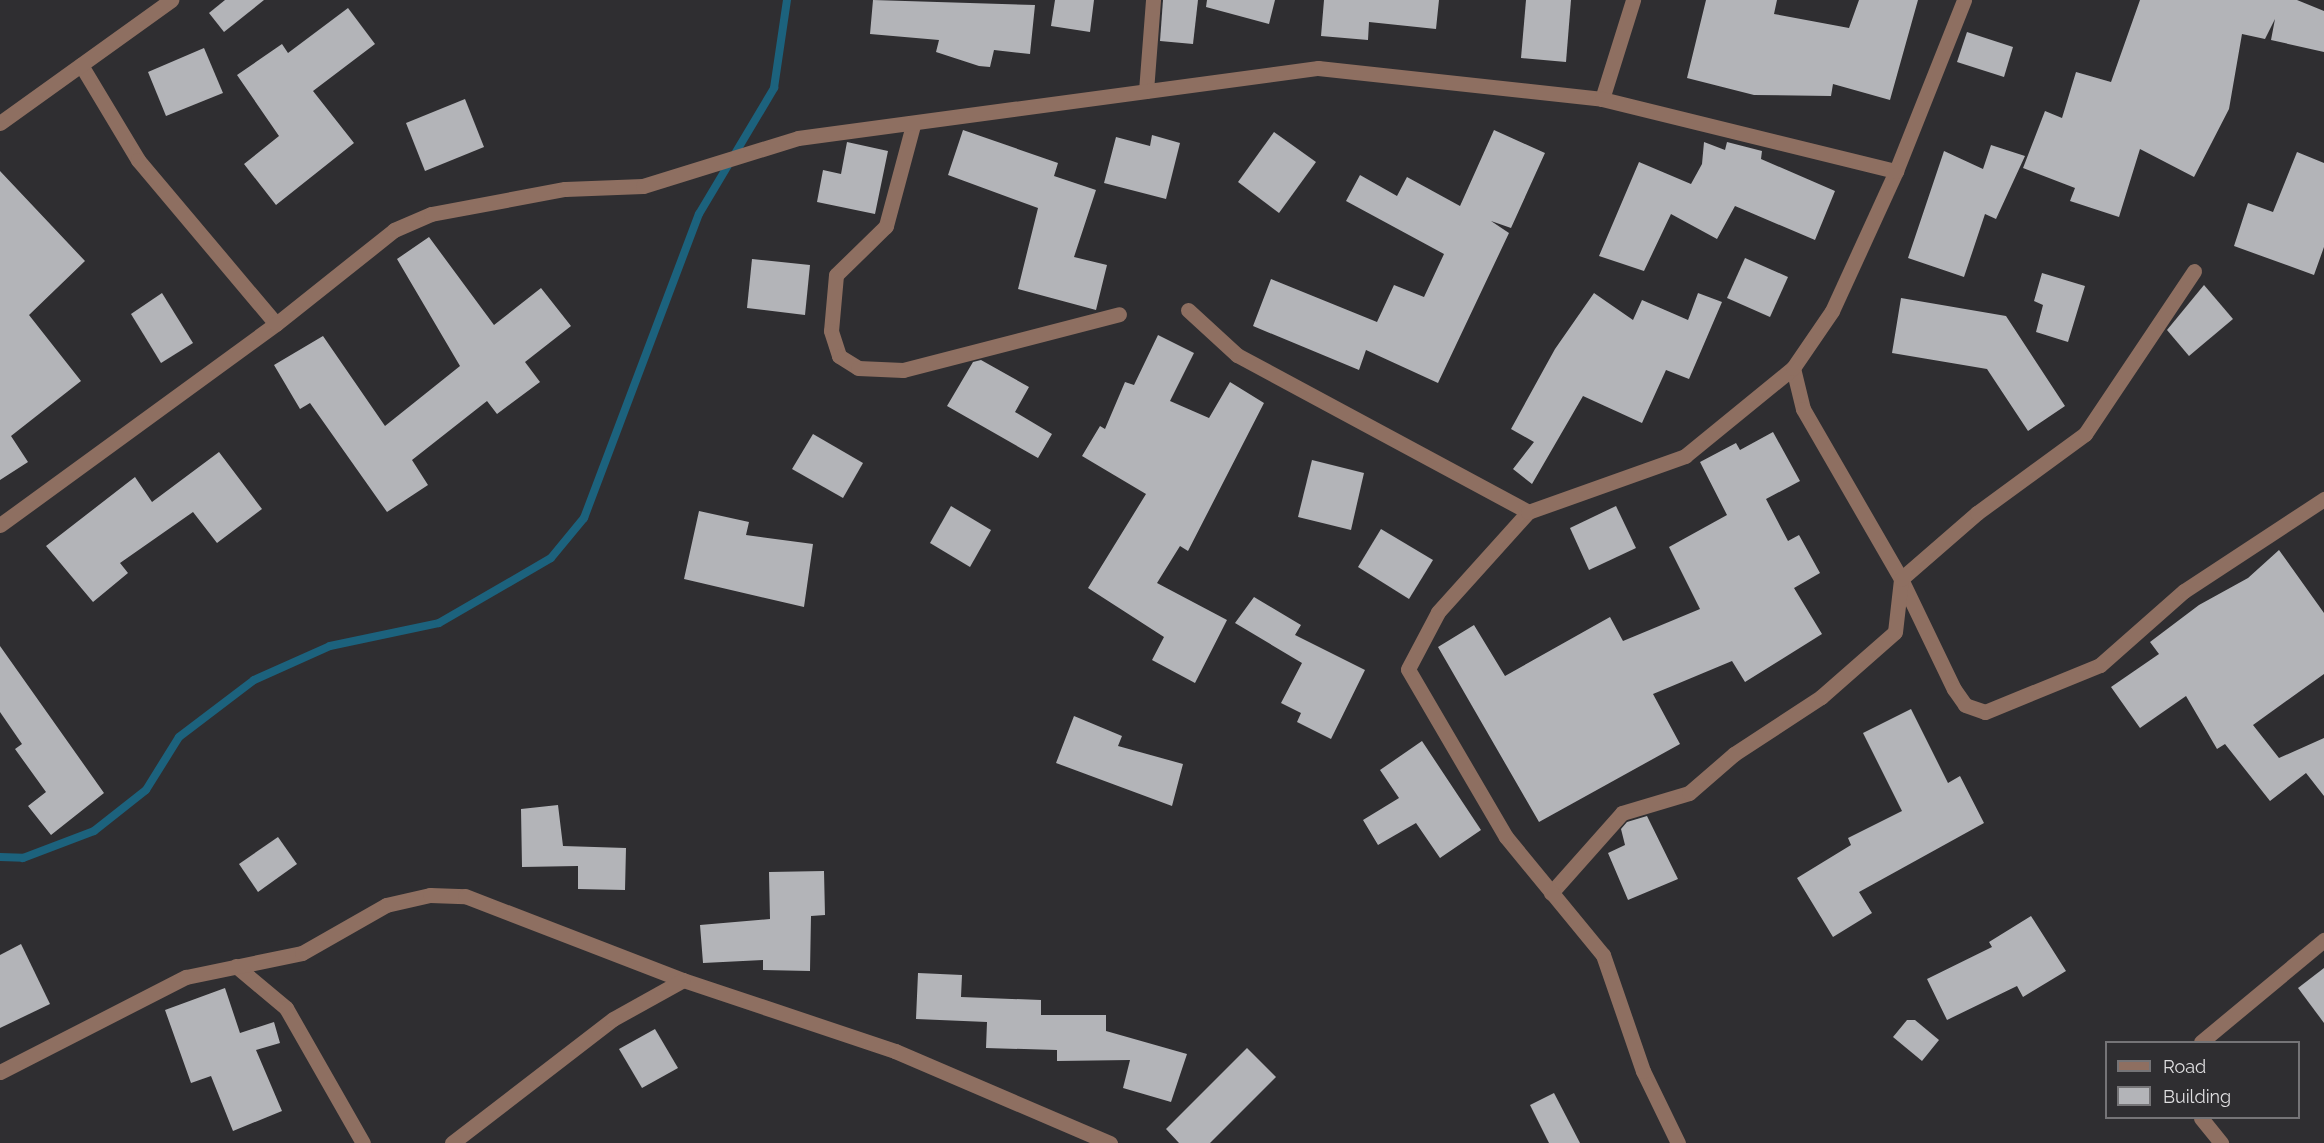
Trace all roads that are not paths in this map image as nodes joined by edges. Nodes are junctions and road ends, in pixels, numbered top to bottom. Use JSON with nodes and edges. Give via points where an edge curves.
{"nodes":[{"id":1,"x":171,"y":0,"type":"edge"},
{"id":2,"x":1154,"y":0,"type":"edge"},
{"id":3,"x":1633,"y":0,"type":"edge"},
{"id":4,"x":1964,"y":0,"type":"edge"},
{"id":5,"x":81,"y":65,"type":"junction"},
{"id":6,"x":1146,"y":91,"type":"junction"},
{"id":7,"x":1602,"y":99,"type":"junction"},
{"id":8,"x":0,"y":123,"type":"edge"},
{"id":9,"x":913,"y":125,"type":"junction"},
{"id":10,"x":1896,"y":171,"type":"junction"},
{"id":11,"x":2194,"y":271,"type":"dead end"},
{"id":12,"x":1188,"y":310,"type":"dead end"},
{"id":13,"x":1119,"y":314,"type":"dead end"},
{"id":14,"x":276,"y":324,"type":"junction"},
{"id":15,"x":1793,"y":368,"type":"junction"},
{"id":16,"x":2324,"y":500,"type":"edge"},
{"id":17,"x":1528,"y":512,"type":"junction"},
{"id":18,"x":0,"y":525,"type":"edge"},
{"id":19,"x":1901,"y":579,"type":"junction"},
{"id":20,"x":1551,"y":893,"type":"junction"},
{"id":21,"x":2324,"y":940,"type":"edge"},
{"id":22,"x":236,"y":966,"type":"junction"},
{"id":23,"x":683,"y":980,"type":"junction"},
{"id":24,"x":2202,"y":1041,"type":"edge"},
{"id":25,"x":0,"y":1072,"type":"edge"},
{"id":26,"x":2201,"y":1119,"type":"edge"},
{"id":27,"x":363,"y":1143,"type":"edge"},
{"id":28,"x":452,"y":1143,"type":"edge"},
{"id":29,"x":1110,"y":1143,"type":"edge"},
{"id":30,"x":1678,"y":1143,"type":"edge"},
{"id":31,"x":2221,"y":1143,"type":"edge"}],
"edges":[{"from":1,"to":5,"type":"street"},
{"from":2,"to":6,"type":"street"},
{"from":3,"to":7,"type":"street"},
{"from":4,"to":10,"type":"street"},
{"from":5,"to":8,"type":"street"},
{"from":5,"to":14,"type":"street","via":[[138,160]]},
{"from":6,"to":7,"type":"street","via":[[1318,68]]},
{"from":6,"to":9,"type":"street"},
{"from":7,"to":10,"type":"street"},
{"from":9,"to":13,"type":"street","via":[[886,226],[837,275],[831,331],[839,356],[858,368],[903,369]]},
{"from":9,"to":14,"type":"street","via":[[798,138],[643,186],[565,189],[431,214],[394,230]]},
{"from":10,"to":15,"type":"street","via":[[1832,310]]},
{"from":11,"to":19,"type":"street","via":[[2085,434],[1977,513]]},
{"from":12,"to":17,"type":"street","via":[[1237,355]]},
{"from":14,"to":18,"type":"street"},
{"from":15,"to":17,"type":"street","via":[[1685,456]]},
{"from":15,"to":19,"type":"street","via":[[1803,409]]},
{"from":16,"to":19,"type":"street","via":[[2184,591],[2100,665],[1985,712],[1965,705],[1954,689]]},
{"from":17,"to":20,"type":"street","via":[[1438,612],[1408,669],[1506,837]]},
{"from":19,"to":20,"type":"street","via":[[1895,632],[1821,697],[1734,754],[1689,793],[1622,813]]},
{"from":20,"to":30,"type":"street","via":[[1603,955],[1643,1071]]},
{"from":21,"to":24,"type":"street"},
{"from":22,"to":23,"type":"street","via":[[302,952],[386,905],[430,895],[465,896]]},
{"from":22,"to":25,"type":"street","via":[[149,992]]},
{"from":22,"to":27,"type":"street","via":[[286,1008]]},
{"from":23,"to":28,"type":"street","via":[[613,1019]]},
{"from":23,"to":29,"type":"street","via":[[895,1051]]},
{"from":26,"to":31,"type":"street"}]}
